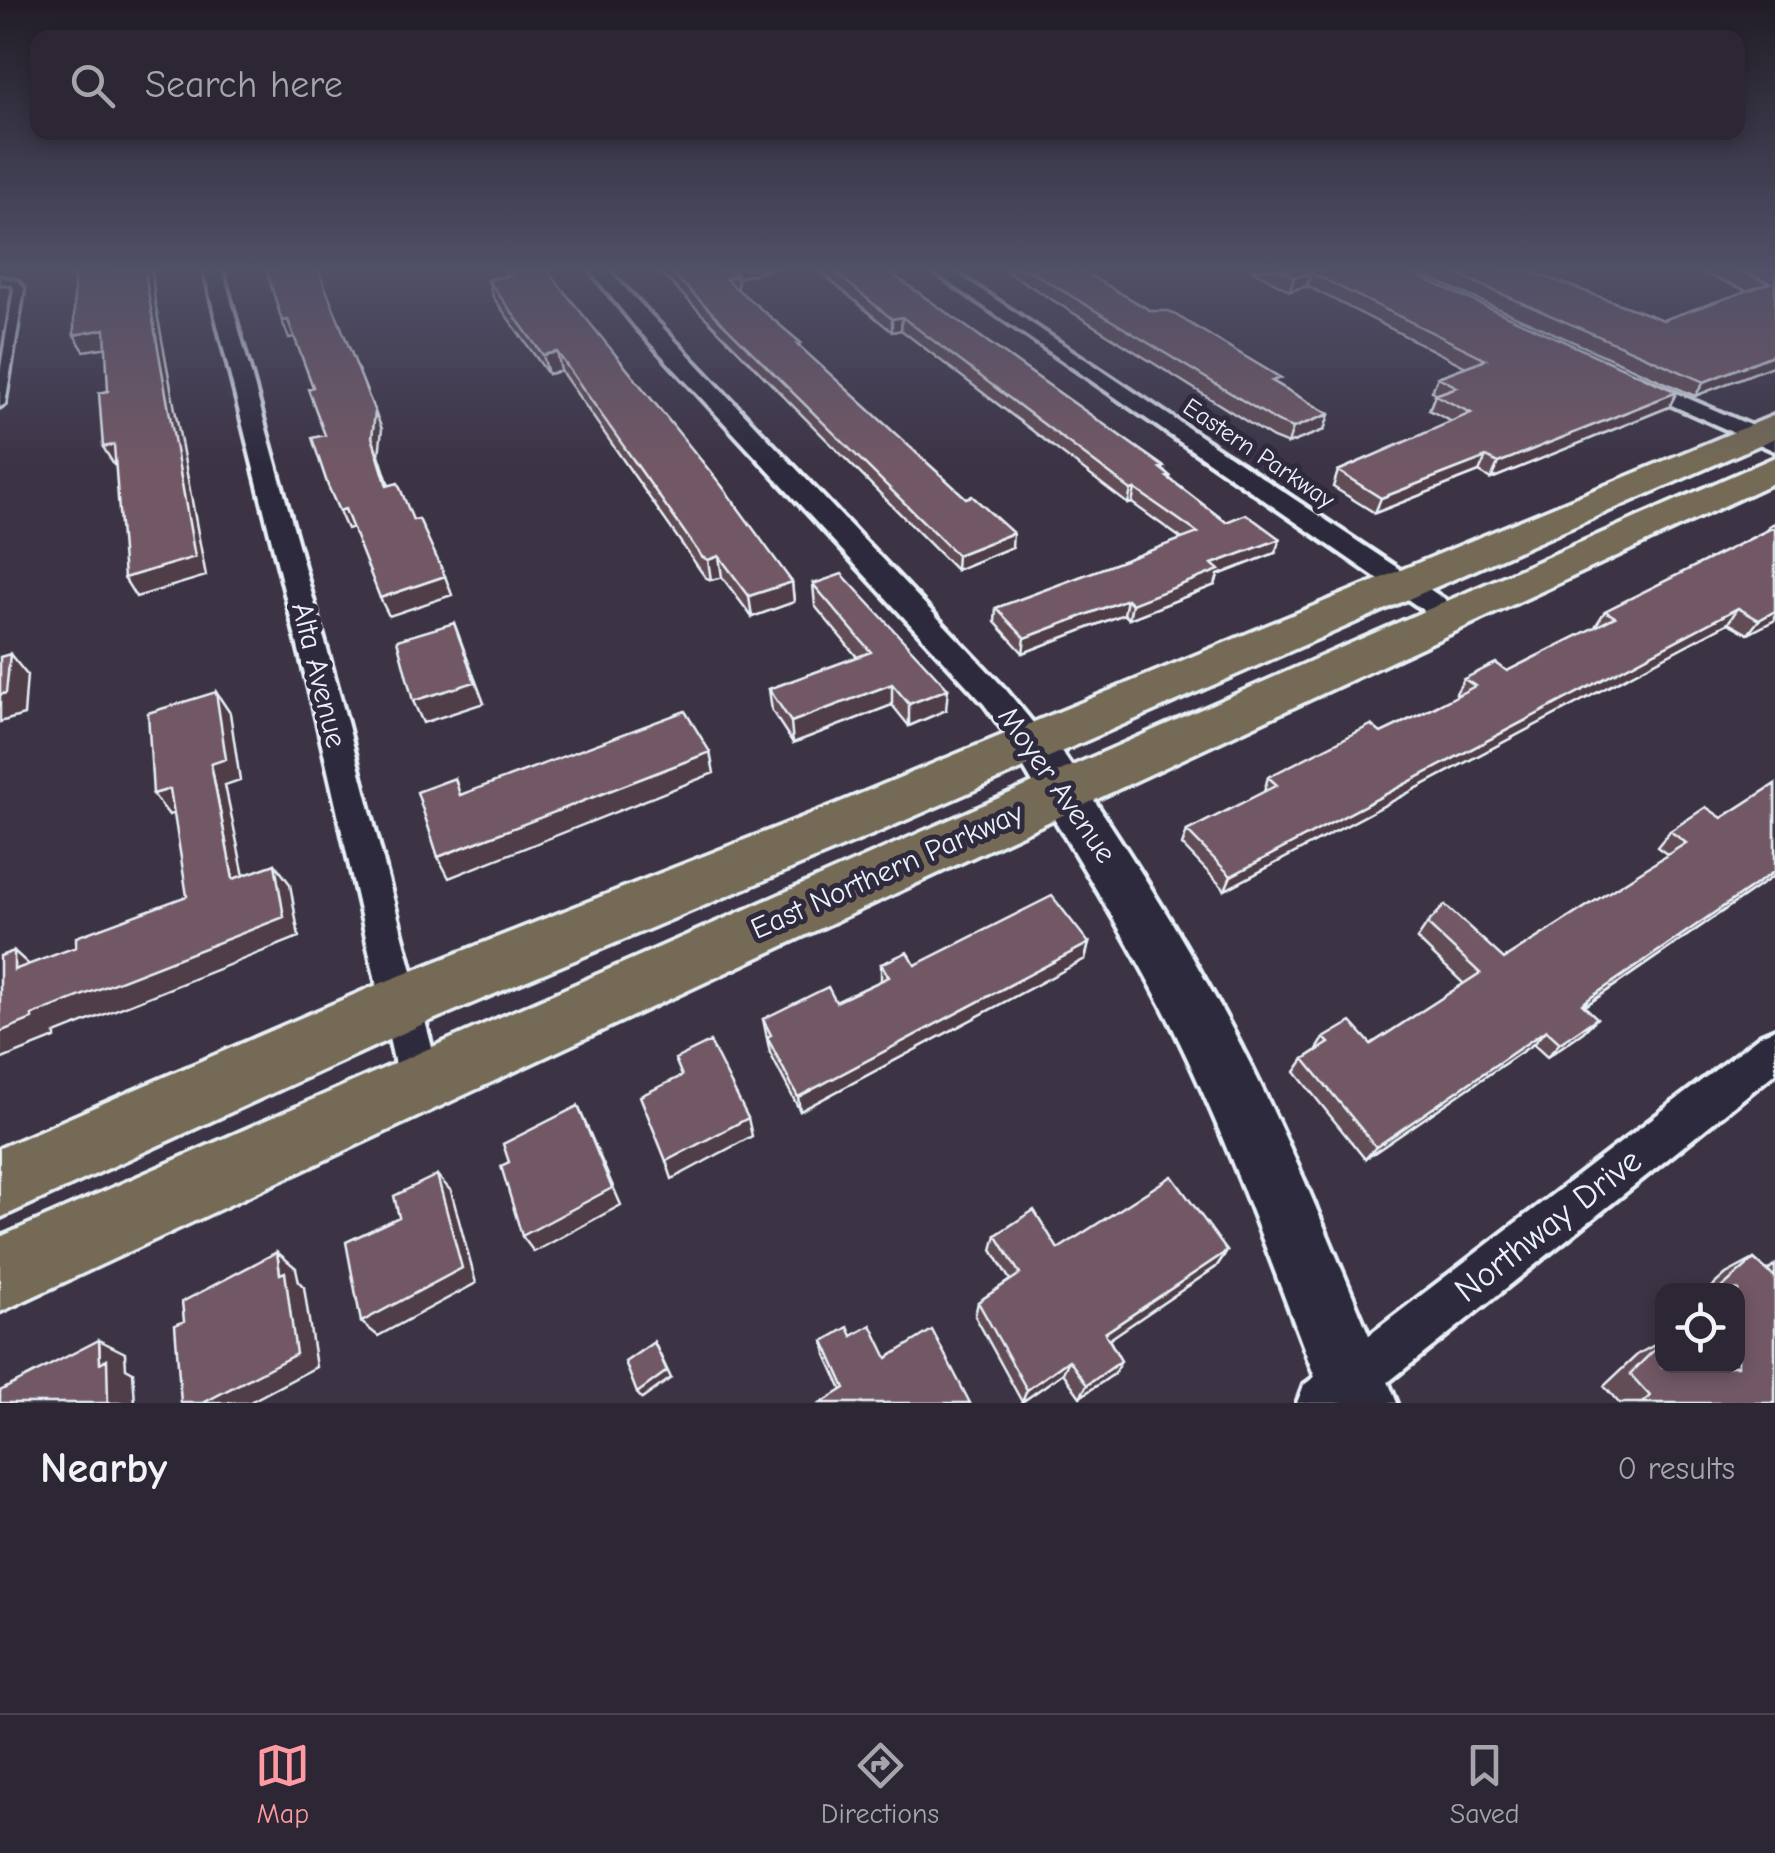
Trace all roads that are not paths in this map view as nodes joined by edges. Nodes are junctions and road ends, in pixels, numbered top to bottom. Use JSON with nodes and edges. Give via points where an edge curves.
{"nodes":[{"id":1,"x":11,"y":334,"type":"edge"},
{"id":2,"x":230,"y":334,"type":"edge"},
{"id":3,"x":654,"y":334,"type":"edge"},
{"id":4,"x":1033,"y":334,"type":"edge"},
{"id":5,"x":1612,"y":372,"type":"edge"},
{"id":6,"x":0,"y":404,"type":"edge"},
{"id":7,"x":1770,"y":443,"type":"edge"},
{"id":8,"x":1403,"y":584,"type":"junction"},
{"id":9,"x":1449,"y":616,"type":"junction"},
{"id":10,"x":1032,"y":743,"type":"junction"},
{"id":11,"x":1064,"y":790,"type":"junction"},
{"id":12,"x":400,"y":1004,"type":"junction"},
{"id":13,"x":1775,"y":1048,"type":"edge"},
{"id":14,"x":420,"y":1082,"type":"junction"},
{"id":15,"x":0,"y":1182,"type":"edge"},
{"id":16,"x":0,"y":1274,"type":"edge"},
{"id":17,"x":1345,"y":1395,"type":"edge"}],
"edges":[{"from":1,"to":6,"type":"lane"},
{"from":2,"to":12,"type":"street","name":"Alta Avenue"},
{"from":3,"to":10,"type":"street","name":"Moyer Avenue"},
{"from":4,"to":8,"type":"street","name":"Eastern Parkway"},
{"from":5,"to":7,"type":"street"},
{"from":7,"to":8,"type":"main road","name":"East Northern Parkway"},
{"from":7,"to":9,"type":"main road","name":"East Northern Parkway"},
{"from":8,"to":9,"type":"street","name":"Eastern Parkway"},
{"from":8,"to":10,"type":"main road","name":"East Northern Parkway"},
{"from":9,"to":11,"type":"main road","name":"East Northern Parkway"},
{"from":10,"to":11,"type":"street","name":"Moyer Avenue"},
{"from":10,"to":12,"type":"main road","name":"East Northern Parkway"},
{"from":11,"to":14,"type":"main road","name":"East Northern Parkway"},
{"from":11,"to":17,"type":"street","name":"Moyer Avenue","via":[[1122,879],[1237,1099],[1303,1251]]},
{"from":12,"to":14,"type":"street","name":"Alta Avenue"},
{"from":12,"to":15,"type":"main road","name":"East Northern Parkway"},
{"from":13,"to":17,"type":"street","name":"Northway Drive"},
{"from":14,"to":16,"type":"main road","name":"East Northern Parkway"}]}
